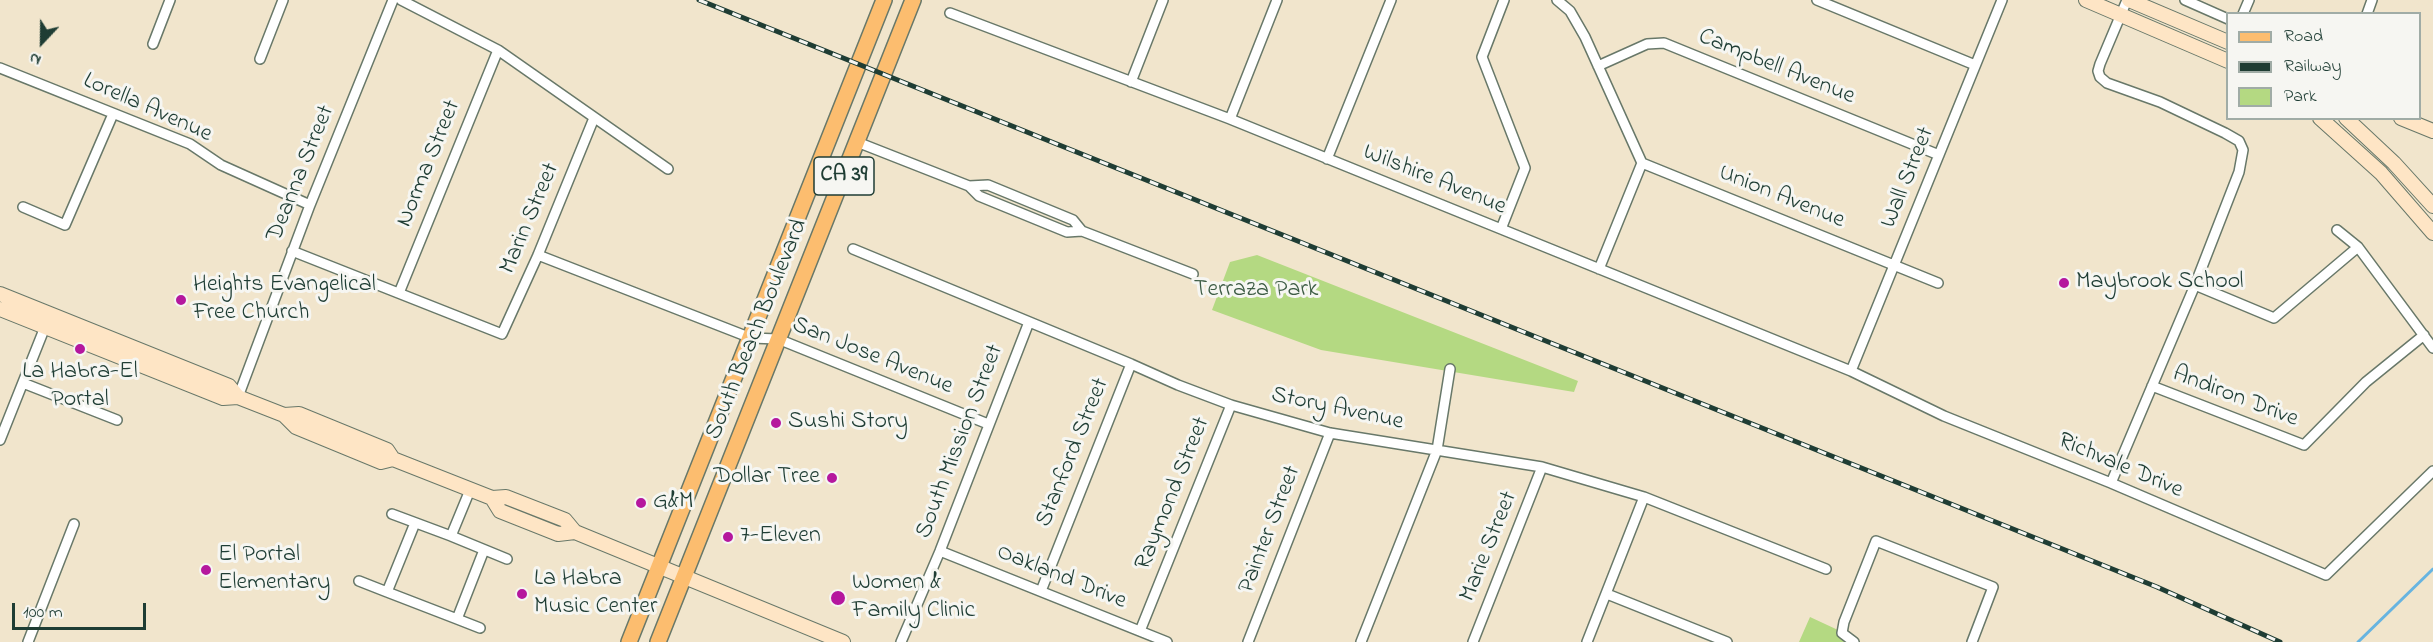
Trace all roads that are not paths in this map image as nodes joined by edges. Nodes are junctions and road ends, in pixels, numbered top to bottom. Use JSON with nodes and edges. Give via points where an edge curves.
{"nodes":[{"id":1,"x":170,"y":0,"type":"edge"},
{"id":2,"x":283,"y":0,"type":"edge"},
{"id":3,"x":393,"y":0,"type":"edge"},
{"id":4,"x":401,"y":0,"type":"edge"},
{"id":5,"x":884,"y":0,"type":"edge"},
{"id":6,"x":913,"y":0,"type":"edge"},
{"id":7,"x":1162,"y":0,"type":"edge"},
{"id":8,"x":1277,"y":0,"type":"edge"},
{"id":9,"x":1391,"y":0,"type":"edge"},
{"id":10,"x":1504,"y":0,"type":"edge"},
{"id":11,"x":1557,"y":0,"type":"edge"},
{"id":12,"x":1817,"y":0,"type":"edge"},
{"id":13,"x":2002,"y":0,"type":"edge"},
{"id":14,"x":2086,"y":0,"type":"edge"},
{"id":15,"x":2128,"y":0,"type":"edge"},
{"id":16,"x":2185,"y":0,"type":"edge"},
{"id":17,"x":950,"y":13,"type":"dead end"},
{"id":18,"x":2121,"y":14,"type":"junction"},
{"id":19,"x":2226,"y":18,"type":"edge"},
{"id":20,"x":2226,"y":41,"type":"edge"},
{"id":21,"x":153,"y":44,"type":"dead end"},
{"id":22,"x":498,"y":50,"type":"junction"},
{"id":23,"x":260,"y":59,"type":"dead end"},
{"id":24,"x":2226,"y":60,"type":"edge"},
{"id":25,"x":1975,"y":65,"type":"junction"},
{"id":26,"x":1598,"y":66,"type":"junction"},
{"id":27,"x":0,"y":68,"type":"edge"},
{"id":28,"x":1131,"y":82,"type":"junction"},
{"id":29,"x":113,"y":114,"type":"junction"},
{"id":30,"x":594,"y":118,"type":"junction"},
{"id":31,"x":1230,"y":119,"type":"junction"},
{"id":32,"x":2322,"y":120,"type":"edge"},
{"id":33,"x":2348,"y":120,"type":"edge"},
{"id":34,"x":2406,"y":120,"type":"edge"},
{"id":35,"x":2433,"y":131,"type":"edge"},
{"id":36,"x":857,"y":142,"type":"junction"},
{"id":37,"x":1939,"y":155,"type":"junction"},
{"id":38,"x":1327,"y":159,"type":"junction"},
{"id":39,"x":1642,"y":163,"type":"junction"},
{"id":40,"x":668,"y":169,"type":"dead end"},
{"id":41,"x":310,"y":205,"type":"junction"},
{"id":42,"x":2433,"y":206,"type":"edge"},
{"id":43,"x":23,"y":207,"type":"dead end"},
{"id":44,"x":1501,"y":229,"type":"junction"},
{"id":45,"x":2337,"y":230,"type":"dead end"},
{"id":46,"x":2433,"y":233,"type":"edge"},
{"id":47,"x":2358,"y":247,"type":"junction"},
{"id":48,"x":854,"y":249,"type":"dead end"},
{"id":49,"x":292,"y":251,"type":"junction"},
{"id":50,"x":538,"y":255,"type":"junction"},
{"id":51,"x":1895,"y":265,"type":"junction"},
{"id":52,"x":1599,"y":269,"type":"junction"},
{"id":53,"x":1193,"y":274,"type":"dead end"},
{"id":54,"x":1938,"y":283,"type":"dead end"},
{"id":55,"x":2195,"y":285,"type":"junction"},
{"id":56,"x":399,"y":293,"type":"junction"},
{"id":57,"x":0,"y":294,"type":"edge"},
{"id":58,"x":0,"y":309,"type":"edge"},
{"id":59,"x":47,"y":321,"type":"junction"},
{"id":60,"x":1029,"y":322,"type":"junction"},
{"id":61,"x":2424,"y":334,"type":"junction"},
{"id":62,"x":751,"y":338,"type":"junction"},
{"id":63,"x":778,"y":339,"type":"junction"},
{"id":64,"x":2433,"y":348,"type":"edge"},
{"id":65,"x":1131,"y":364,"type":"junction"},
{"id":66,"x":1450,"y":369,"type":"dead end"},
{"id":67,"x":1851,"y":371,"type":"junction"},
{"id":68,"x":23,"y":383,"type":"junction"},
{"id":69,"x":2152,"y":386,"type":"junction"},
{"id":70,"x":1899,"y":393,"type":"joint"},
{"id":71,"x":238,"y":397,"type":"junction"},
{"id":72,"x":1231,"y":405,"type":"junction"},
{"id":73,"x":117,"y":420,"type":"dead end"},
{"id":74,"x":988,"y":424,"type":"junction"},
{"id":75,"x":1330,"y":433,"type":"junction"},
{"id":76,"x":0,"y":440,"type":"edge"},
{"id":77,"x":1437,"y":450,"type":"junction"},
{"id":78,"x":1542,"y":467,"type":"junction"},
{"id":79,"x":2433,"y":471,"type":"edge"},
{"id":80,"x":2111,"y":483,"type":"junction"},
{"id":81,"x":470,"y":489,"type":"junction"},
{"id":82,"x":1644,"y":497,"type":"junction"},
{"id":83,"x":392,"y":514,"type":"dead end"},
{"id":84,"x":415,"y":522,"type":"junction"},
{"id":85,"x":74,"y":524,"type":"dead end"},
{"id":86,"x":451,"y":536,"type":"junction"},
{"id":87,"x":484,"y":550,"type":"junction"},
{"id":88,"x":939,"y":551,"type":"junction"},
{"id":89,"x":507,"y":559,"type":"dead end"},
{"id":90,"x":659,"y":567,"type":"junction"},
{"id":91,"x":1826,"y":569,"type":"dead end"},
{"id":92,"x":682,"y":576,"type":"junction"},
{"id":93,"x":359,"y":580,"type":"dead end"},
{"id":94,"x":1041,"y":591,"type":"junction"},
{"id":95,"x":387,"y":592,"type":"junction"},
{"id":96,"x":1607,"y":594,"type":"junction"},
{"id":97,"x":457,"y":619,"type":"junction"},
{"id":98,"x":480,"y":628,"type":"dead end"},
{"id":99,"x":1140,"y":631,"type":"junction"},
{"id":100,"x":28,"y":642,"type":"edge"},
{"id":101,"x":629,"y":642,"type":"edge"},
{"id":102,"x":658,"y":642,"type":"edge"},
{"id":103,"x":843,"y":642,"type":"edge"},
{"id":104,"x":901,"y":642,"type":"edge"},
{"id":105,"x":1167,"y":642,"type":"edge"},
{"id":106,"x":1248,"y":642,"type":"edge"},
{"id":107,"x":1362,"y":642,"type":"edge"},
{"id":108,"x":1473,"y":642,"type":"edge"},
{"id":109,"x":1587,"y":642,"type":"edge"},
{"id":110,"x":1727,"y":642,"type":"edge"},
{"id":111,"x":1854,"y":642,"type":"edge"},
{"id":112,"x":1972,"y":642,"type":"edge"}],
"edges":[{"from":1,"to":21,"type":"street"},
{"from":2,"to":23,"type":"street"},
{"from":3,"to":41,"type":"street","name":"Deanna Street"},
{"from":4,"to":22,"type":"street"},
{"from":5,"to":62,"type":"main road","name":"South Beach Boulevard","number":"CA 39"},
{"from":6,"to":36,"type":"main road","name":"South Beach Boulevard","number":"CA 39"},
{"from":7,"to":28,"type":"street"},
{"from":8,"to":31,"type":"street"},
{"from":9,"to":38,"type":"street"},
{"from":10,"to":44,"type":"street","via":[[1482,57],[1525,168]]},
{"from":11,"to":26,"type":"street","via":[[1570,11]]},
{"from":12,"to":25,"type":"street"},
{"from":13,"to":25,"type":"street","name":"Wall Street"},
{"from":14,"to":18,"type":"main road"},
{"from":15,"to":18,"type":"street"},
{"from":15,"to":20,"type":"main road"},
{"from":16,"to":19,"type":"street"},
{"from":17,"to":28,"type":"street","name":"Wilshire Avenue"},
{"from":18,"to":24,"type":"main road"},
{"from":18,"to":55,"type":"street","via":[[2098,71],[2100,77],[2225,133],[2239,141],[2243,150],[2239,172]]},
{"from":22,"to":30,"type":"street"},
{"from":22,"to":56,"type":"street","name":"Norma Street"},
{"from":25,"to":37,"type":"street","name":"Wall Street"},
{"from":26,"to":37,"type":"street","name":"Campbell Avenue","via":[[1647,44],[1664,43]]},
{"from":26,"to":39,"type":"street"},
{"from":27,"to":29,"type":"street","name":"Lorella Avenue"},
{"from":28,"to":31,"type":"street","name":"Wilshire Avenue"},
{"from":29,"to":41,"type":"street","name":"Lorella Avenue","via":[[190,144],[221,165]]},
{"from":29,"to":43,"type":"street","via":[[65,225]]},
{"from":30,"to":40,"type":"street"},
{"from":30,"to":50,"type":"street","name":"Marin Street"},
{"from":31,"to":38,"type":"street","name":"Wilshire Avenue"},
{"from":32,"to":46,"type":"main road","via":[[2381,173]]},
{"from":33,"to":42,"type":"main road"},
{"from":34,"to":35,"type":"main road"},
{"from":36,"to":53,"type":"street","via":[[969,186],[979,196],[1067,232],[1082,231]]},
{"from":36,"to":63,"type":"main road","name":"South Beach Boulevard","number":"CA 39"},
{"from":37,"to":51,"type":"street","name":"Wall Street"},
{"from":38,"to":44,"type":"street","name":"Wilshire Avenue"},
{"from":39,"to":51,"type":"street","name":"Union Avenue"},
{"from":39,"to":52,"type":"street"},
{"from":41,"to":49,"type":"street","name":"Deanna Street"},
{"from":44,"to":52,"type":"street","name":"Wilshire Avenue"},
{"from":45,"to":47,"type":"street"},
{"from":47,"to":55,"type":"street","via":[[2274,318]]},
{"from":47,"to":61,"type":"street"},
{"from":48,"to":60,"type":"street","name":"Story Avenue"},
{"from":49,"to":56,"type":"street"},
{"from":49,"to":71,"type":"street","name":"Deanna Street"},
{"from":50,"to":56,"type":"street","name":"Marin Street","via":[[502,334]]},
{"from":50,"to":62,"type":"street","name":"San Jose Avenue"},
{"from":51,"to":54,"type":"street","name":"Union Avenue"},
{"from":51,"to":67,"type":"street","name":"Wall Street"},
{"from":52,"to":67,"type":"street","name":"Wilshire Avenue"},
{"from":55,"to":69,"type":"street"},
{"from":57,"to":59,"type":"main road"},
{"from":58,"to":59,"type":"main road"},
{"from":59,"to":68,"type":"street"},
{"from":59,"to":71,"type":"main road","via":[[229,386]]},
{"from":60,"to":65,"type":"street","name":"Story Avenue"},
{"from":60,"to":74,"type":"street","name":"South Mission Street"},
{"from":61,"to":64,"type":"street"},
{"from":61,"to":69,"type":"street","name":"Andiron Drive","via":[[2366,382],[2304,445]]},
{"from":62,"to":63,"type":"street","name":"San Jose Avenue"},
{"from":62,"to":90,"type":"main road","name":"South Beach Boulevard","number":"CA 39"},
{"from":63,"to":74,"type":"street","name":"San Jose Avenue"},
{"from":63,"to":92,"type":"main road","name":"South Beach Boulevard","number":"CA 39"},
{"from":65,"to":72,"type":"street","name":"Story Avenue"},
{"from":65,"to":94,"type":"street","name":"Stanford Street"},
{"from":66,"to":77,"type":"street"},
{"from":67,"to":70,"type":"street","name":"Wilshire Avenue"},
{"from":68,"to":73,"type":"street"},
{"from":68,"to":76,"type":"street"},
{"from":69,"to":80,"type":"street"},
{"from":70,"to":80,"type":"street","name":"Richvale Drive","via":[[1944,416]]},
{"from":71,"to":81,"type":"main road","via":[[284,415],[296,427],[381,462],[393,459]]},
{"from":72,"to":75,"type":"street","name":"Story Avenue"},
{"from":72,"to":99,"type":"street","name":"Raymond Street"},
{"from":74,"to":88,"type":"street","name":"South Mission Street"},
{"from":75,"to":77,"type":"street","name":"Story Avenue"},
{"from":75,"to":106,"type":"street","name":"Painter Street"},
{"from":77,"to":78,"type":"street","name":"Story Avenue"},
{"from":77,"to":107,"type":"street"},
{"from":78,"to":82,"type":"street","name":"Story Avenue"},
{"from":78,"to":108,"type":"street","name":"Marie Street"},
{"from":79,"to":80,"type":"street","name":"Richvale Drive","via":[[2326,575]]},
{"from":81,"to":86,"type":"street"},
{"from":81,"to":90,"type":"main road","via":[[492,498],[500,511],[558,534],[575,532]]},
{"from":82,"to":91,"type":"street","name":"Story Avenue"},
{"from":82,"to":96,"type":"street"},
{"from":83,"to":84,"type":"street"},
{"from":84,"to":86,"type":"street"},
{"from":84,"to":95,"type":"street"},
{"from":85,"to":100,"type":"street"},
{"from":86,"to":87,"type":"street"},
{"from":87,"to":89,"type":"street"},
{"from":87,"to":97,"type":"street"},
{"from":88,"to":94,"type":"street","name":"Oakland Drive"},
{"from":88,"to":104,"type":"street","name":"South Mission Street"},
{"from":90,"to":92,"type":"main road"},
{"from":90,"to":101,"type":"main road","number":"CA 39"},
{"from":92,"to":102,"type":"main road","number":"CA 39"},
{"from":92,"to":103,"type":"main road"},
{"from":93,"to":95,"type":"street"},
{"from":94,"to":99,"type":"street","name":"Oakland Drive"},
{"from":95,"to":97,"type":"street"},
{"from":96,"to":109,"type":"street"},
{"from":96,"to":110,"type":"street"},
{"from":97,"to":98,"type":"street"},
{"from":99,"to":105,"type":"street","name":"Oakland Drive"},
{"from":111,"to":112,"type":"street","via":[[1842,633],[1844,622],[1876,541],[1994,587]]}]}
